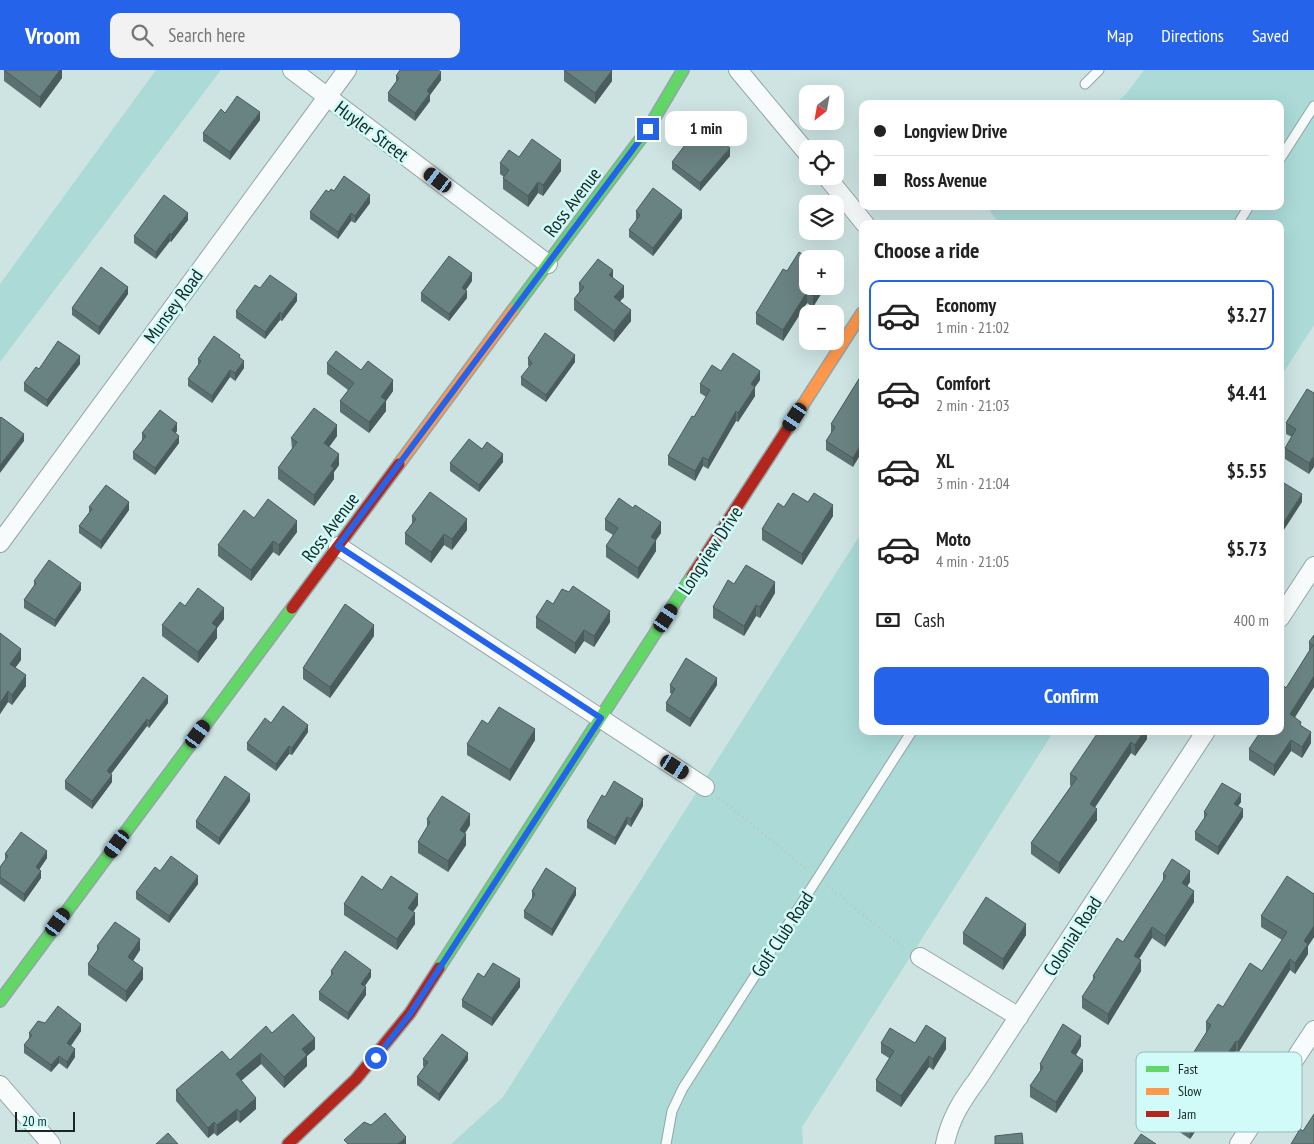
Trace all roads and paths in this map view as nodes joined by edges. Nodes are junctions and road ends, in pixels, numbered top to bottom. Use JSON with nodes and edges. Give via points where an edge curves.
{"nodes":[{"id":1,"x":292,"y":70,"type":"edge"},
{"id":2,"x":347,"y":70,"type":"edge"},
{"id":3,"x":683,"y":70,"type":"edge"},
{"id":4,"x":738,"y":70,"type":"edge"},
{"id":5,"x":1099,"y":70,"type":"edge"},
{"id":6,"x":1085,"y":84,"type":"dead end"},
{"id":7,"x":327,"y":97,"type":"junction"},
{"id":8,"x":1314,"y":106,"type":"edge"},
{"id":9,"x":799,"y":143,"type":"edge"},
{"id":10,"x":1284,"y":152,"type":"edge"},
{"id":11,"x":833,"y":185,"type":"edge"},
{"id":12,"x":862,"y":220,"type":"edge"},
{"id":13,"x":548,"y":264,"type":"junction"},
{"id":14,"x":859,"y":318,"type":"edge"},
{"id":15,"x":0,"y":543,"type":"edge"},
{"id":16,"x":338,"y":546,"type":"junction"},
{"id":17,"x":1314,"y":566,"type":"edge"},
{"id":18,"x":1284,"y":612,"type":"edge"},
{"id":19,"x":601,"y":718,"type":"junction"},
{"id":20,"x":909,"y":735,"type":"edge"},
{"id":21,"x":1203,"y":735,"type":"edge"},
{"id":22,"x":705,"y":787,"type":"dead end"},
{"id":23,"x":920,"y":957,"type":"dead end"},
{"id":24,"x":0,"y":1000,"type":"edge"},
{"id":25,"x":1019,"y":1017,"type":"junction"},
{"id":26,"x":1314,"y":1030,"type":"edge"},
{"id":27,"x":1300,"y":1052,"type":"edge"},
{"id":28,"x":0,"y":1085,"type":"edge"},
{"id":29,"x":1247,"y":1132,"type":"edge"},
{"id":30,"x":51,"y":1144,"type":"edge"},
{"id":31,"x":288,"y":1144,"type":"edge"},
{"id":32,"x":666,"y":1144,"type":"edge"},
{"id":33,"x":945,"y":1144,"type":"edge"},
{"id":34,"x":1239,"y":1144,"type":"edge"}],
"edges":[{"from":1,"to":7,"type":"street","name":"Huyler Street"},
{"from":2,"to":7,"type":"street","name":"Munsey Road"},
{"from":3,"to":13,"type":"street","name":"Ross Avenue","via":[[648,129]]},
{"from":4,"to":9,"type":"street"},
{"from":5,"to":6,"type":"lane"},
{"from":7,"to":13,"type":"street","name":"Huyler Street"},
{"from":7,"to":15,"type":"street","name":"Munsey Road"},
{"from":8,"to":10,"type":"lane"},
{"from":11,"to":12,"type":"street"},
{"from":13,"to":16,"type":"street","name":"Ross Avenue"},
{"from":14,"to":19,"type":"street","name":"Longview Drive"},
{"from":16,"to":19,"type":"street"},
{"from":16,"to":24,"type":"street","name":"Ross Avenue"},
{"from":17,"to":18,"type":"street"},
{"from":19,"to":22,"type":"street"},
{"from":19,"to":31,"type":"street","name":"Longview Drive","via":[[410,1014],[356,1080]]},
{"from":20,"to":32,"type":"lane","name":"Golf Club Road","via":[[683,1088],[672,1111]]},
{"from":21,"to":25,"type":"street","name":"Colonial Road"},
{"from":23,"to":25,"type":"street"},
{"from":25,"to":33,"type":"street","name":"Colonial Road","via":[[964,1097],[952,1118]]},
{"from":26,"to":27,"type":"street"},
{"from":28,"to":30,"type":"street"},
{"from":29,"to":34,"type":"street"}]}
